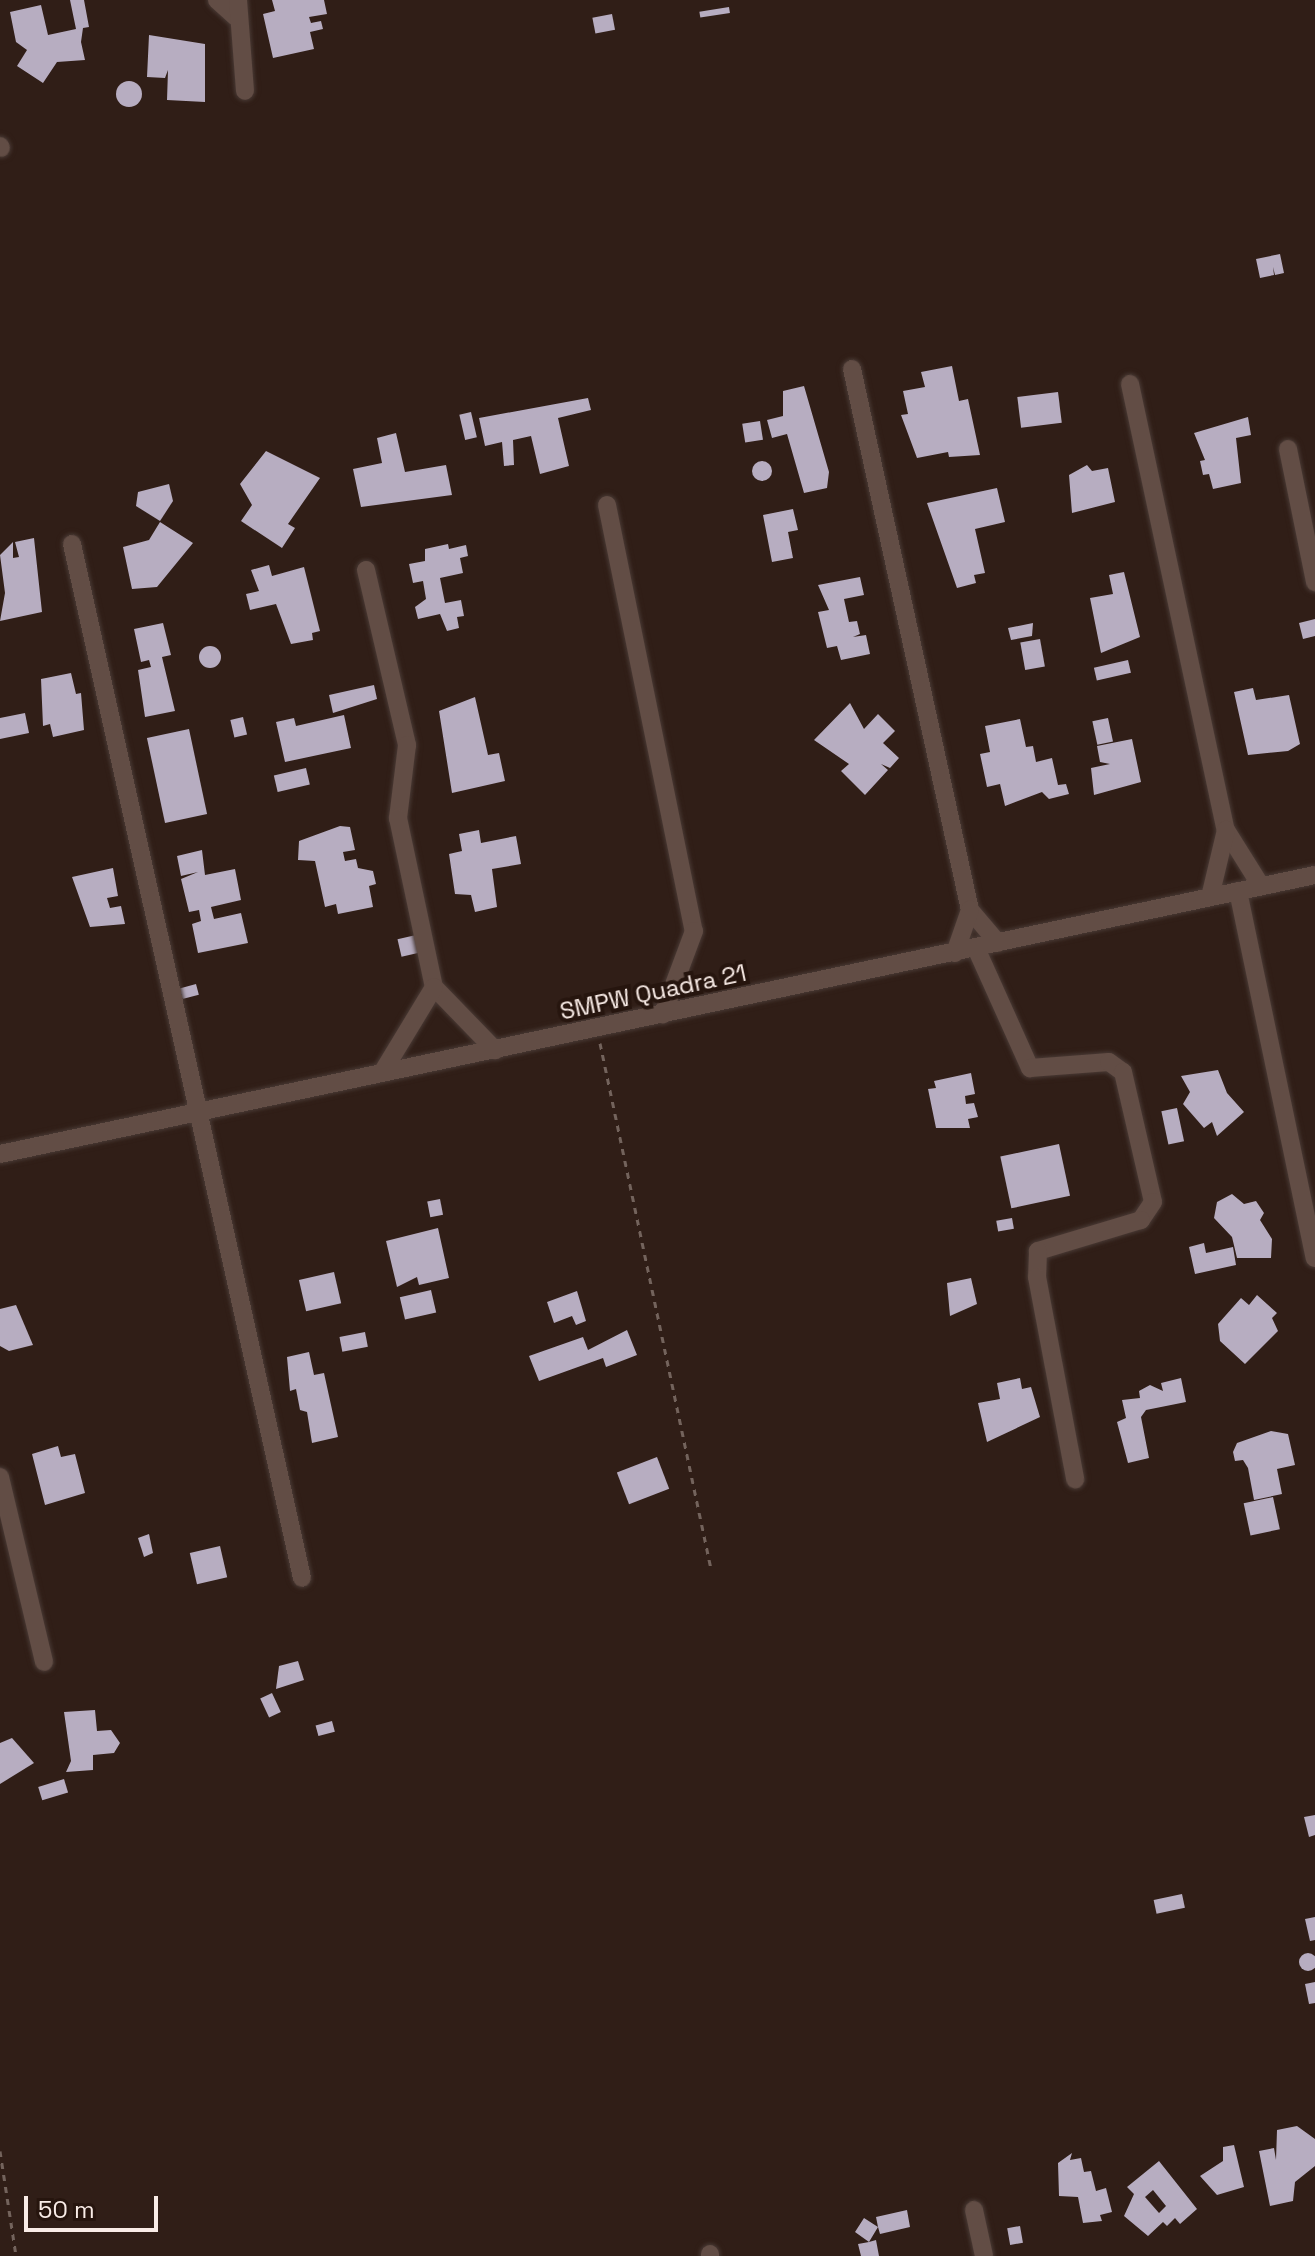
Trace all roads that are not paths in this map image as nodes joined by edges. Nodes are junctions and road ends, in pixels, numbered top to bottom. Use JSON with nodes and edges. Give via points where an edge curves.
{"nodes":[{"id":1,"x":217,"y":0,"type":"edge"},
{"id":2,"x":237,"y":9,"type":"edge"},
{"id":3,"x":245,"y":91,"type":"dead end"},
{"id":4,"x":852,"y":369,"type":"dead end"},
{"id":5,"x":1130,"y":384,"type":"dead end"},
{"id":6,"x":1288,"y":449,"type":"dead end"},
{"id":7,"x":607,"y":505,"type":"dead end"},
{"id":8,"x":1310,"y":527,"type":"edge"},
{"id":9,"x":72,"y":544,"type":"dead end"},
{"id":10,"x":366,"y":570,"type":"dead end"},
{"id":11,"x":1315,"y":582,"type":"edge"},
{"id":12,"x":1226,"y":830,"type":"junction"},
{"id":13,"x":1315,"y":875,"type":"edge"},
{"id":14,"x":1261,"y":886,"type":"junction"},
{"id":15,"x":1238,"y":891,"type":"junction"},
{"id":16,"x":1210,"y":897,"type":"junction"},
{"id":17,"x":970,"y":910,"type":"junction"},
{"id":18,"x":998,"y":943,"type":"junction"},
{"id":19,"x":976,"y":948,"type":"junction"},
{"id":20,"x":955,"y":953,"type":"junction"},
{"id":21,"x":434,"y":987,"type":"junction"},
{"id":22,"x":663,"y":1014,"type":"junction"},
{"id":23,"x":495,"y":1050,"type":"junction"},
{"id":24,"x":382,"y":1073,"type":"junction"},
{"id":25,"x":194,"y":1112,"type":"junction"},
{"id":26,"x":0,"y":1154,"type":"edge"},
{"id":27,"x":1315,"y":1258,"type":"edge"},
{"id":28,"x":0,"y":1477,"type":"edge"},
{"id":29,"x":1075,"y":1479,"type":"dead end"},
{"id":30,"x":302,"y":1578,"type":"dead end"},
{"id":31,"x":44,"y":1662,"type":"dead end"},
{"id":32,"x":974,"y":2210,"type":"dead end"},
{"id":33,"x":984,"y":2256,"type":"edge"}],
"edges":[{"from":1,"to":2,"type":"street"},
{"from":2,"to":3,"type":"street"},
{"from":4,"to":17,"type":"street"},
{"from":5,"to":12,"type":"street"},
{"from":6,"to":8,"type":"street"},
{"from":7,"to":22,"type":"street","via":[[694,931]]},
{"from":8,"to":11,"type":"street"},
{"from":9,"to":25,"type":"street"},
{"from":10,"to":21,"type":"street","via":[[407,745],[398,818]]},
{"from":12,"to":14,"type":"street"},
{"from":12,"to":16,"type":"street"},
{"from":13,"to":14,"type":"street","name":"SMPW Quadra 21"},
{"from":14,"to":15,"type":"street","name":"SMPW Quadra 21"},
{"from":15,"to":16,"type":"street","name":"SMPW Quadra 21"},
{"from":15,"to":27,"type":"street"},
{"from":16,"to":18,"type":"street","name":"SMPW Quadra 21"},
{"from":17,"to":18,"type":"street"},
{"from":17,"to":20,"type":"street"},
{"from":18,"to":19,"type":"street","name":"SMPW Quadra 21"},
{"from":19,"to":20,"type":"street","name":"SMPW Quadra 21"},
{"from":19,"to":29,"type":"street","via":[[1030,1068],[1109,1062],[1123,1072],[1153,1202],[1141,1220],[1038,1251],[1037,1277]]},
{"from":20,"to":22,"type":"street","name":"SMPW Quadra 21"},
{"from":21,"to":23,"type":"street"},
{"from":21,"to":24,"type":"street"},
{"from":22,"to":23,"type":"street","name":"SMPW Quadra 21"},
{"from":23,"to":24,"type":"street","name":"SMPW Quadra 21"},
{"from":24,"to":25,"type":"street","name":"SMPW Quadra 21"},
{"from":25,"to":26,"type":"street","name":"SMPW Quadra 21"},
{"from":25,"to":30,"type":"street"},
{"from":28,"to":31,"type":"street"},
{"from":32,"to":33,"type":"street"}]}
